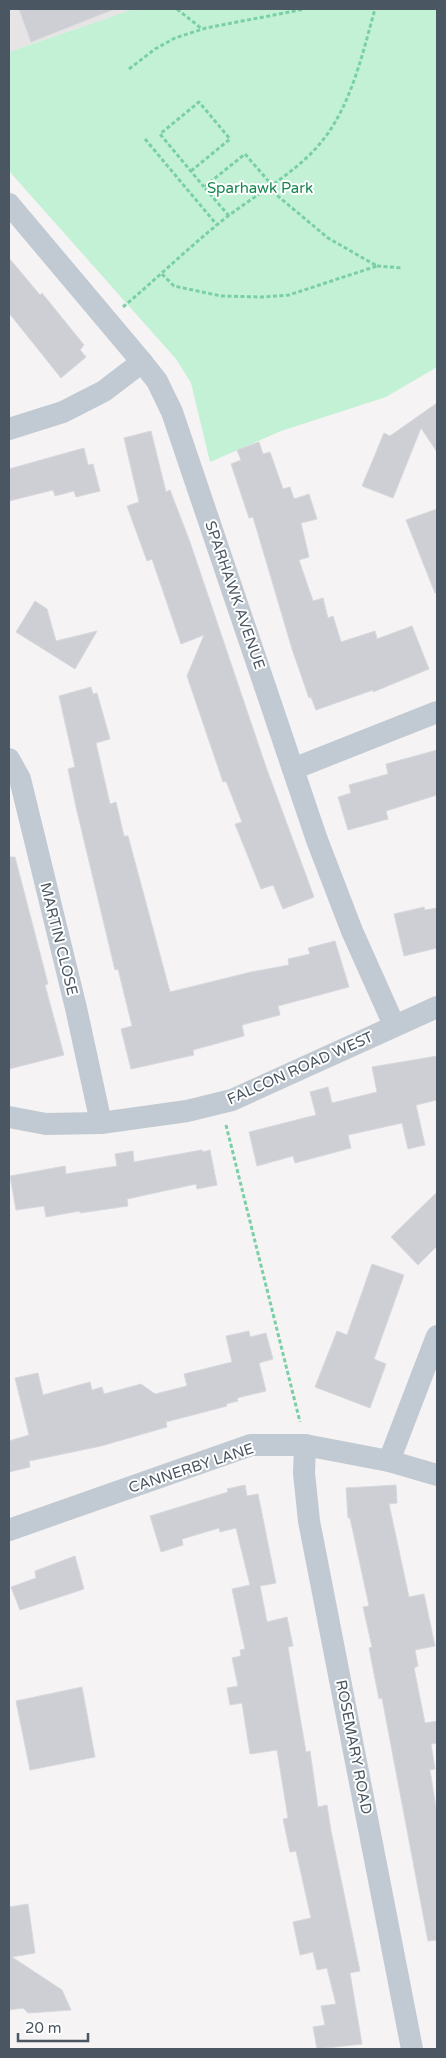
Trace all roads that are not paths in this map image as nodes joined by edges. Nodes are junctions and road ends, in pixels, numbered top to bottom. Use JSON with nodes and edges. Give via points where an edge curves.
{"nodes":[{"id":1,"x":9,"y":204,"type":"edge"},
{"id":2,"x":142,"y":362,"type":"junction"},
{"id":3,"x":9,"y":429,"type":"edge"},
{"id":4,"x":437,"y":712,"type":"edge"},
{"id":5,"x":9,"y":759,"type":"edge"},
{"id":6,"x":293,"y":769,"type":"junction"},
{"id":7,"x":437,"y":1007,"type":"edge"},
{"id":8,"x":394,"y":1025,"type":"junction"},
{"id":9,"x":9,"y":1118,"type":"edge"},
{"id":10,"x":101,"y":1123,"type":"junction"},
{"id":11,"x":437,"y":1336,"type":"edge"},
{"id":12,"x":305,"y":1444,"type":"junction"},
{"id":13,"x":389,"y":1461,"type":"junction"},
{"id":14,"x":437,"y":1475,"type":"edge"},
{"id":15,"x":9,"y":1530,"type":"edge"},
{"id":16,"x":412,"y":2049,"type":"edge"}],
"edges":[{"from":1,"to":2,"type":"street","name":"SPARHAWK AVENUE"},
{"from":2,"to":3,"type":"street","via":[[104,391],[63,412]]},
{"from":2,"to":6,"type":"street","name":"SPARHAWK AVENUE","via":[[157,381],[172,412]]},
{"from":4,"to":6,"type":"street"},
{"from":5,"to":10,"type":"street","name":"MARTIN CLOSE","via":[[20,779]]},
{"from":6,"to":8,"type":"street","name":"SPARHAWK AVENUE","via":[[349,922]]},
{"from":7,"to":8,"type":"street","name":"FALCON ROAD WEST"},
{"from":8,"to":10,"type":"street","name":"FALCON ROAD WEST","via":[[232,1100],[187,1111]]},
{"from":9,"to":10,"type":"street","name":"FALCON ROAD WEST","via":[[46,1124]]},
{"from":11,"to":13,"type":"street"},
{"from":12,"to":13,"type":"street","name":"CANNERBY LANE"},
{"from":12,"to":15,"type":"street","name":"CANNERBY LANE","via":[[251,1445]]},
{"from":12,"to":16,"type":"street","name":"ROSEMARY ROAD","via":[[304,1473],[309,1521]]},
{"from":13,"to":14,"type":"street","name":"CANNERBY LANE"}]}
